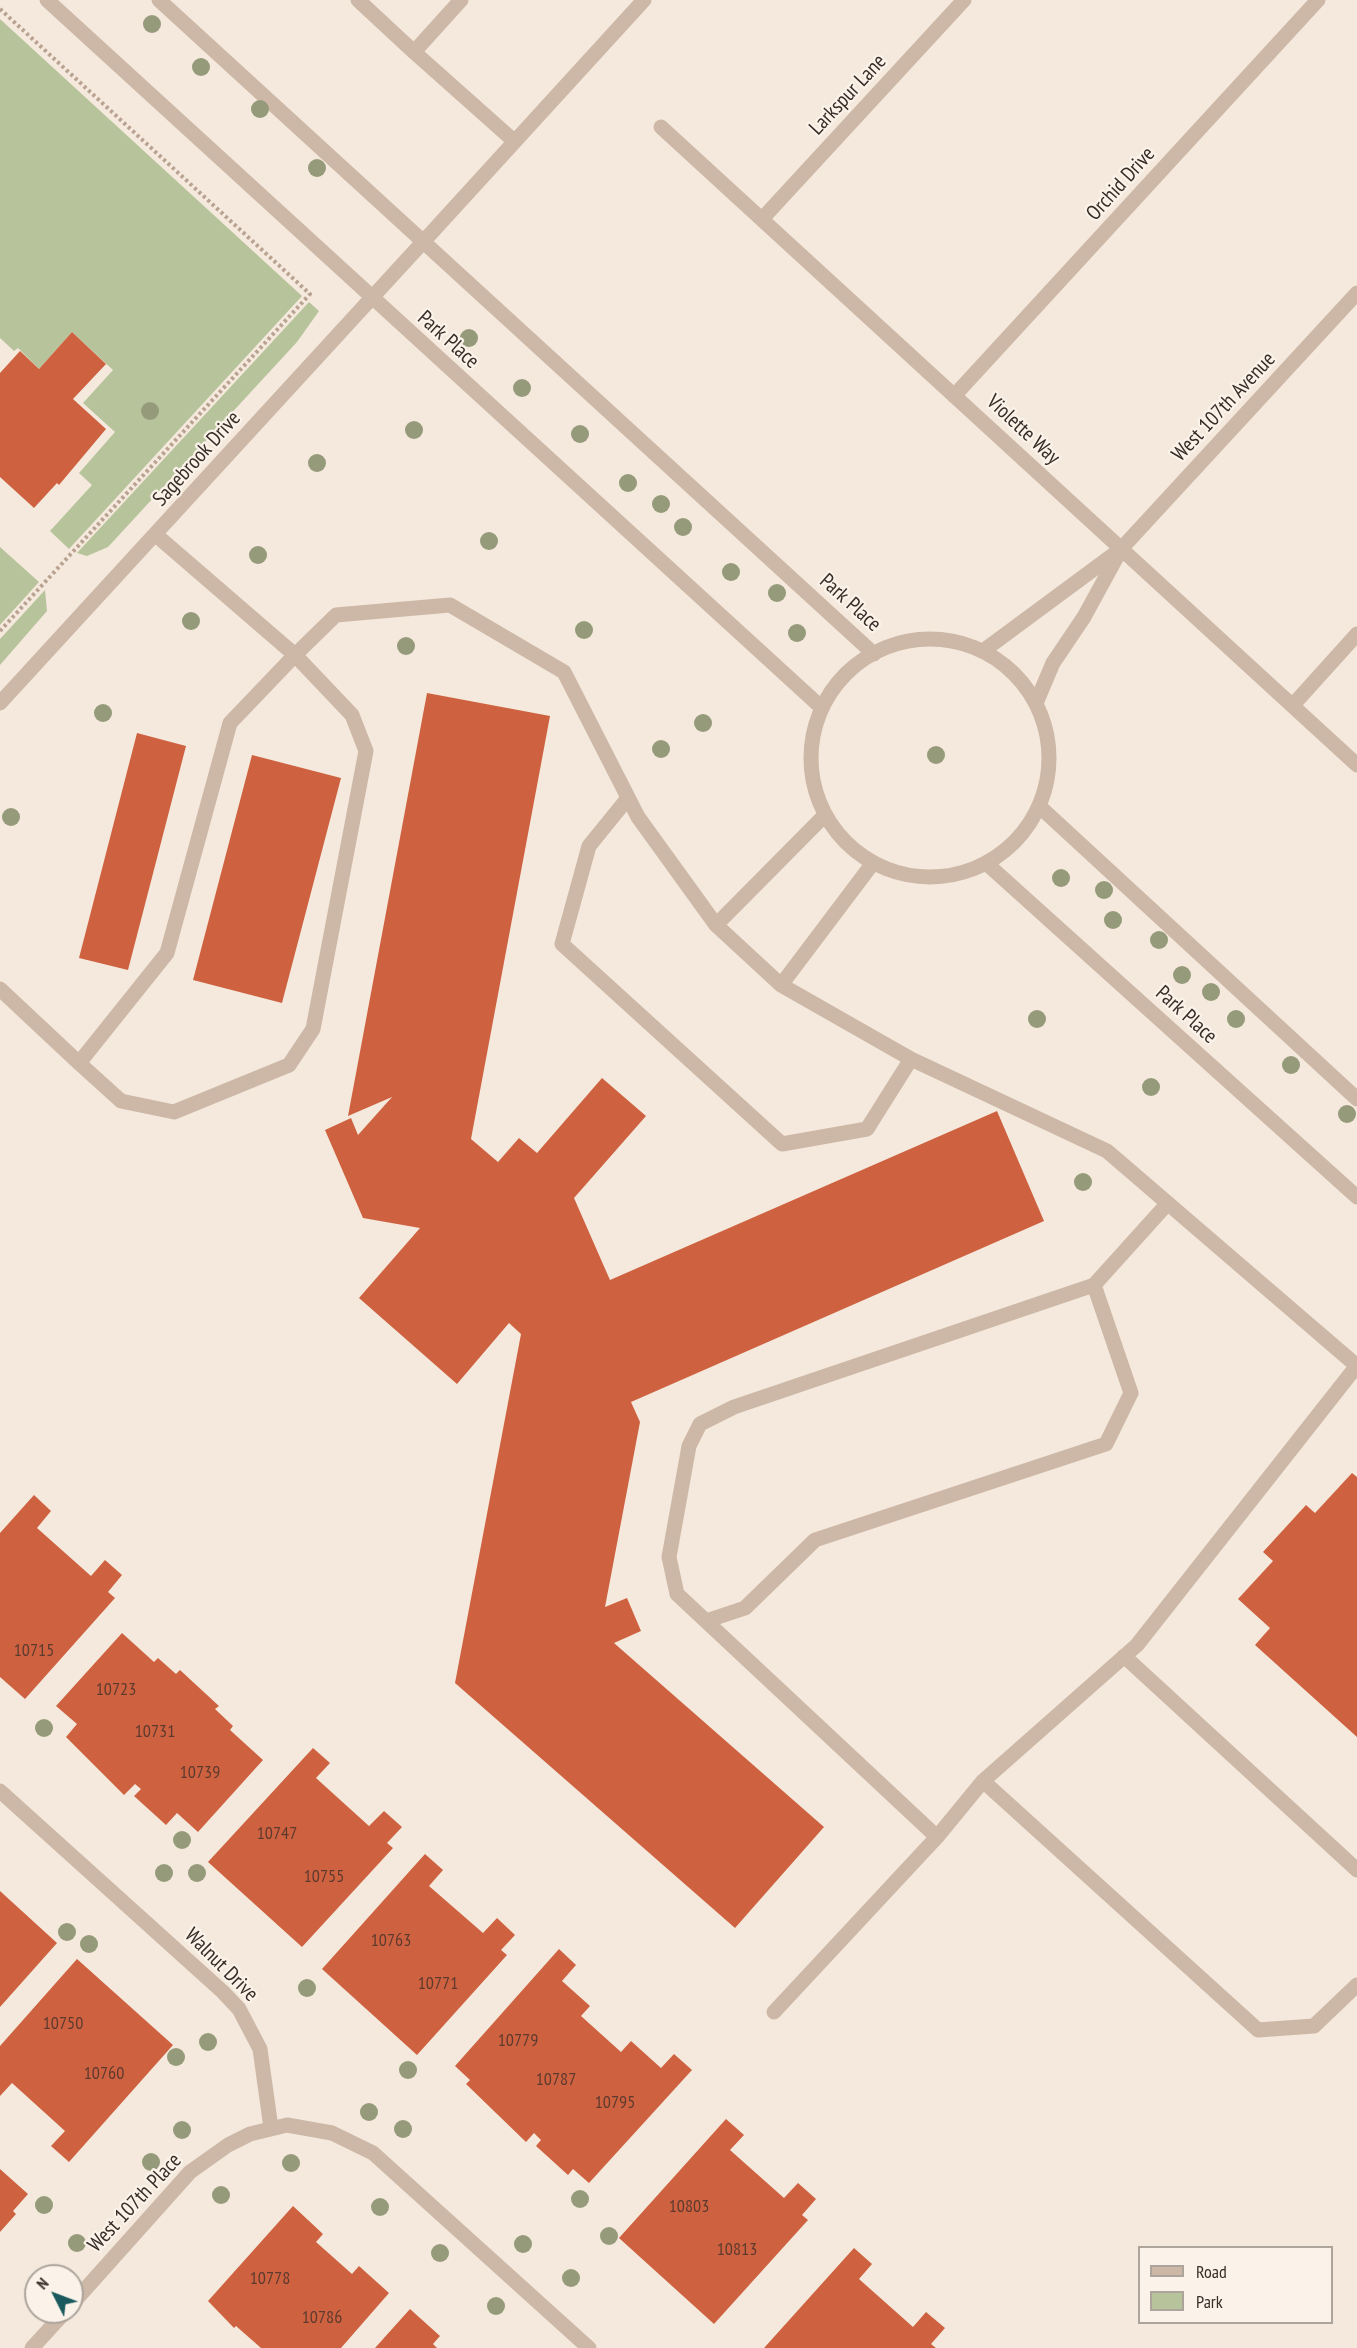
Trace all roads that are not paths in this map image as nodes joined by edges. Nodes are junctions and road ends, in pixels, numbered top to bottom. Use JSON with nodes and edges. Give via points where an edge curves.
{"nodes":[{"id":1,"x":47,"y":0,"type":"edge"},
{"id":2,"x":159,"y":0,"type":"edge"},
{"id":3,"x":358,"y":0,"type":"edge"},
{"id":4,"x":461,"y":0,"type":"edge"},
{"id":5,"x":644,"y":0,"type":"edge"},
{"id":6,"x":964,"y":0,"type":"edge"},
{"id":7,"x":1318,"y":0,"type":"edge"},
{"id":8,"x":414,"y":52,"type":"junction"},
{"id":9,"x":661,"y":127,"type":"dead end"},
{"id":10,"x":514,"y":141,"type":"junction"},
{"id":11,"x":762,"y":219,"type":"junction"},
{"id":12,"x":423,"y":242,"type":"junction"},
{"id":13,"x":1357,"y":293,"type":"edge"},
{"id":14,"x":371,"y":298,"type":"junction"},
{"id":15,"x":954,"y":396,"type":"junction"},
{"id":16,"x":156,"y":535,"type":"junction"},
{"id":17,"x":1121,"y":549,"type":"junction"},
{"id":18,"x":1357,"y":634,"type":"edge"},
{"id":19,"x":983,"y":651,"type":"junction"},
{"id":20,"x":874,"y":654,"type":"junction"},
{"id":21,"x":295,"y":655,"type":"junction"},
{"id":22,"x":1036,"y":703,"type":"junction"},
{"id":23,"x":0,"y":704,"type":"edge"},
{"id":24,"x":1293,"y":705,"type":"junction"},
{"id":25,"x":822,"y":708,"type":"junction"},
{"id":26,"x":1357,"y":765,"type":"edge"},
{"id":27,"x":628,"y":798,"type":"junction"},
{"id":28,"x":1039,"y":806,"type":"junction"},
{"id":29,"x":825,"y":815,"type":"junction"},
{"id":30,"x":873,"y":863,"type":"junction"},
{"id":31,"x":986,"y":863,"type":"junction"},
{"id":32,"x":716,"y":925,"type":"junction"},
{"id":33,"x":781,"y":985,"type":"junction"},
{"id":34,"x":0,"y":989,"type":"edge"},
{"id":35,"x":911,"y":1059,"type":"junction"},
{"id":36,"x":79,"y":1062,"type":"junction"},
{"id":37,"x":1357,"y":1099,"type":"edge"},
{"id":38,"x":1357,"y":1197,"type":"edge"},
{"id":39,"x":1168,"y":1203,"type":"junction"},
{"id":40,"x":1094,"y":1285,"type":"junction"},
{"id":41,"x":1357,"y":1366,"type":"edge"},
{"id":42,"x":706,"y":1621,"type":"junction"},
{"id":43,"x":1124,"y":1656,"type":"junction"},
{"id":44,"x":983,"y":1781,"type":"junction"},
{"id":45,"x":0,"y":1791,"type":"edge"},
{"id":46,"x":937,"y":1837,"type":"junction"},
{"id":47,"x":1357,"y":1870,"type":"edge"},
{"id":48,"x":1357,"y":1985,"type":"edge"},
{"id":49,"x":774,"y":2012,"type":"dead end"},
{"id":50,"x":271,"y":2128,"type":"junction"},
{"id":51,"x":84,"y":2291,"type":"edge"},
{"id":52,"x":54,"y":2324,"type":"edge"},
{"id":53,"x":32,"y":2348,"type":"edge"},
{"id":54,"x":589,"y":2348,"type":"edge"}],
"edges":[{"from":1,"to":14,"type":"street","name":"Park Place"},
{"from":2,"to":12,"type":"street","name":"Park Place"},
{"from":3,"to":8,"type":"street"},
{"from":4,"to":8,"type":"street"},
{"from":5,"to":10,"type":"street","name":"Sagebrook Drive"},
{"from":6,"to":11,"type":"street","name":"Larkspur Lane"},
{"from":7,"to":15,"type":"street","name":"Orchid Drive"},
{"from":8,"to":10,"type":"street"},
{"from":9,"to":11,"type":"street","name":"Violette Way"},
{"from":10,"to":12,"type":"street","name":"Sagebrook Drive"},
{"from":11,"to":15,"type":"street","name":"Violette Way"},
{"from":12,"to":14,"type":"street","name":"Sagebrook Drive"},
{"from":12,"to":20,"type":"street","name":"Park Place"},
{"from":13,"to":17,"type":"street","name":"West 107th Avenue"},
{"from":14,"to":16,"type":"street","name":"Sagebrook Drive"},
{"from":14,"to":25,"type":"street","name":"Park Place"},
{"from":15,"to":17,"type":"street","name":"Violette Way"},
{"from":16,"to":21,"type":"street"},
{"from":16,"to":23,"type":"street","name":"Sagebrook Drive"},
{"from":17,"to":19,"type":"street","name":"West 107th Avenue"},
{"from":17,"to":22,"type":"street","name":"West 107th Avenue","via":[[1084,617],[1053,663]]},
{"from":17,"to":24,"type":"street","name":"Violette Way"},
{"from":18,"to":24,"type":"street"},
{"from":19,"to":20,"type":"street","name":"Park Place","via":[[950,640],[932,639],[900,643]]},
{"from":19,"to":22,"type":"street","name":"Park Place","via":[[1012,671]]},
{"from":20,"to":25,"type":"street","name":"Park Place","via":[[848,672]]},
{"from":21,"to":27,"type":"street","via":[[336,615],[450,605],[564,672]]},
{"from":21,"to":36,"type":"street","via":[[230,723],[167,953]]},
{"from":21,"to":36,"type":"street","via":[[352,715],[366,751],[313,1029],[289,1065],[174,1112],[121,1101]]},
{"from":22,"to":28,"type":"street","name":"Park Place","via":[[1048,739],[1049,762]]},
{"from":24,"to":26,"type":"street","name":"Violette Way"},
{"from":25,"to":29,"type":"street","name":"Park Place","via":[[813,733],[811,771]]},
{"from":27,"to":32,"type":"street"},
{"from":27,"to":35,"type":"street","via":[[589,846],[562,944],[782,1144],[867,1130]]},
{"from":28,"to":31,"type":"street","name":"Park Place","via":[[1008,849]]},
{"from":28,"to":37,"type":"street"},
{"from":29,"to":30,"type":"street","name":"Park Place","via":[[838,835]]},
{"from":29,"to":32,"type":"street"},
{"from":30,"to":31,"type":"street","name":"Park Place","via":[[923,878],[958,874]]},
{"from":30,"to":33,"type":"street"},
{"from":31,"to":38,"type":"street","name":"Park Place"},
{"from":32,"to":33,"type":"street"},
{"from":33,"to":35,"type":"street"},
{"from":34,"to":36,"type":"street"},
{"from":35,"to":39,"type":"street","via":[[1107,1150]]},
{"from":39,"to":40,"type":"street"},
{"from":39,"to":41,"type":"street"},
{"from":40,"to":42,"type":"street","via":[[1131,1393],[1106,1444],[815,1540],[745,1608]]},
{"from":40,"to":42,"type":"street","via":[[734,1407],[700,1424],[689,1446],[669,1557],[677,1594]]},
{"from":41,"to":43,"type":"street","via":[[1137,1646]]},
{"from":42,"to":46,"type":"street"},
{"from":43,"to":44,"type":"street"},
{"from":43,"to":47,"type":"street"},
{"from":44,"to":46,"type":"street"},
{"from":44,"to":48,"type":"street","via":[[1258,2030],[1314,2026]]},
{"from":45,"to":50,"type":"street","name":"Walnut Drive","via":[[239,2009],[260,2049]]},
{"from":46,"to":49,"type":"street"},
{"from":50,"to":51,"type":"street","name":"West 107th Place","via":[[228,2145],[190,2172]]},
{"from":50,"to":54,"type":"street","via":[[309,2127],[342,2137],[373,2153]]},
{"from":52,"to":53,"type":"street"}]}
